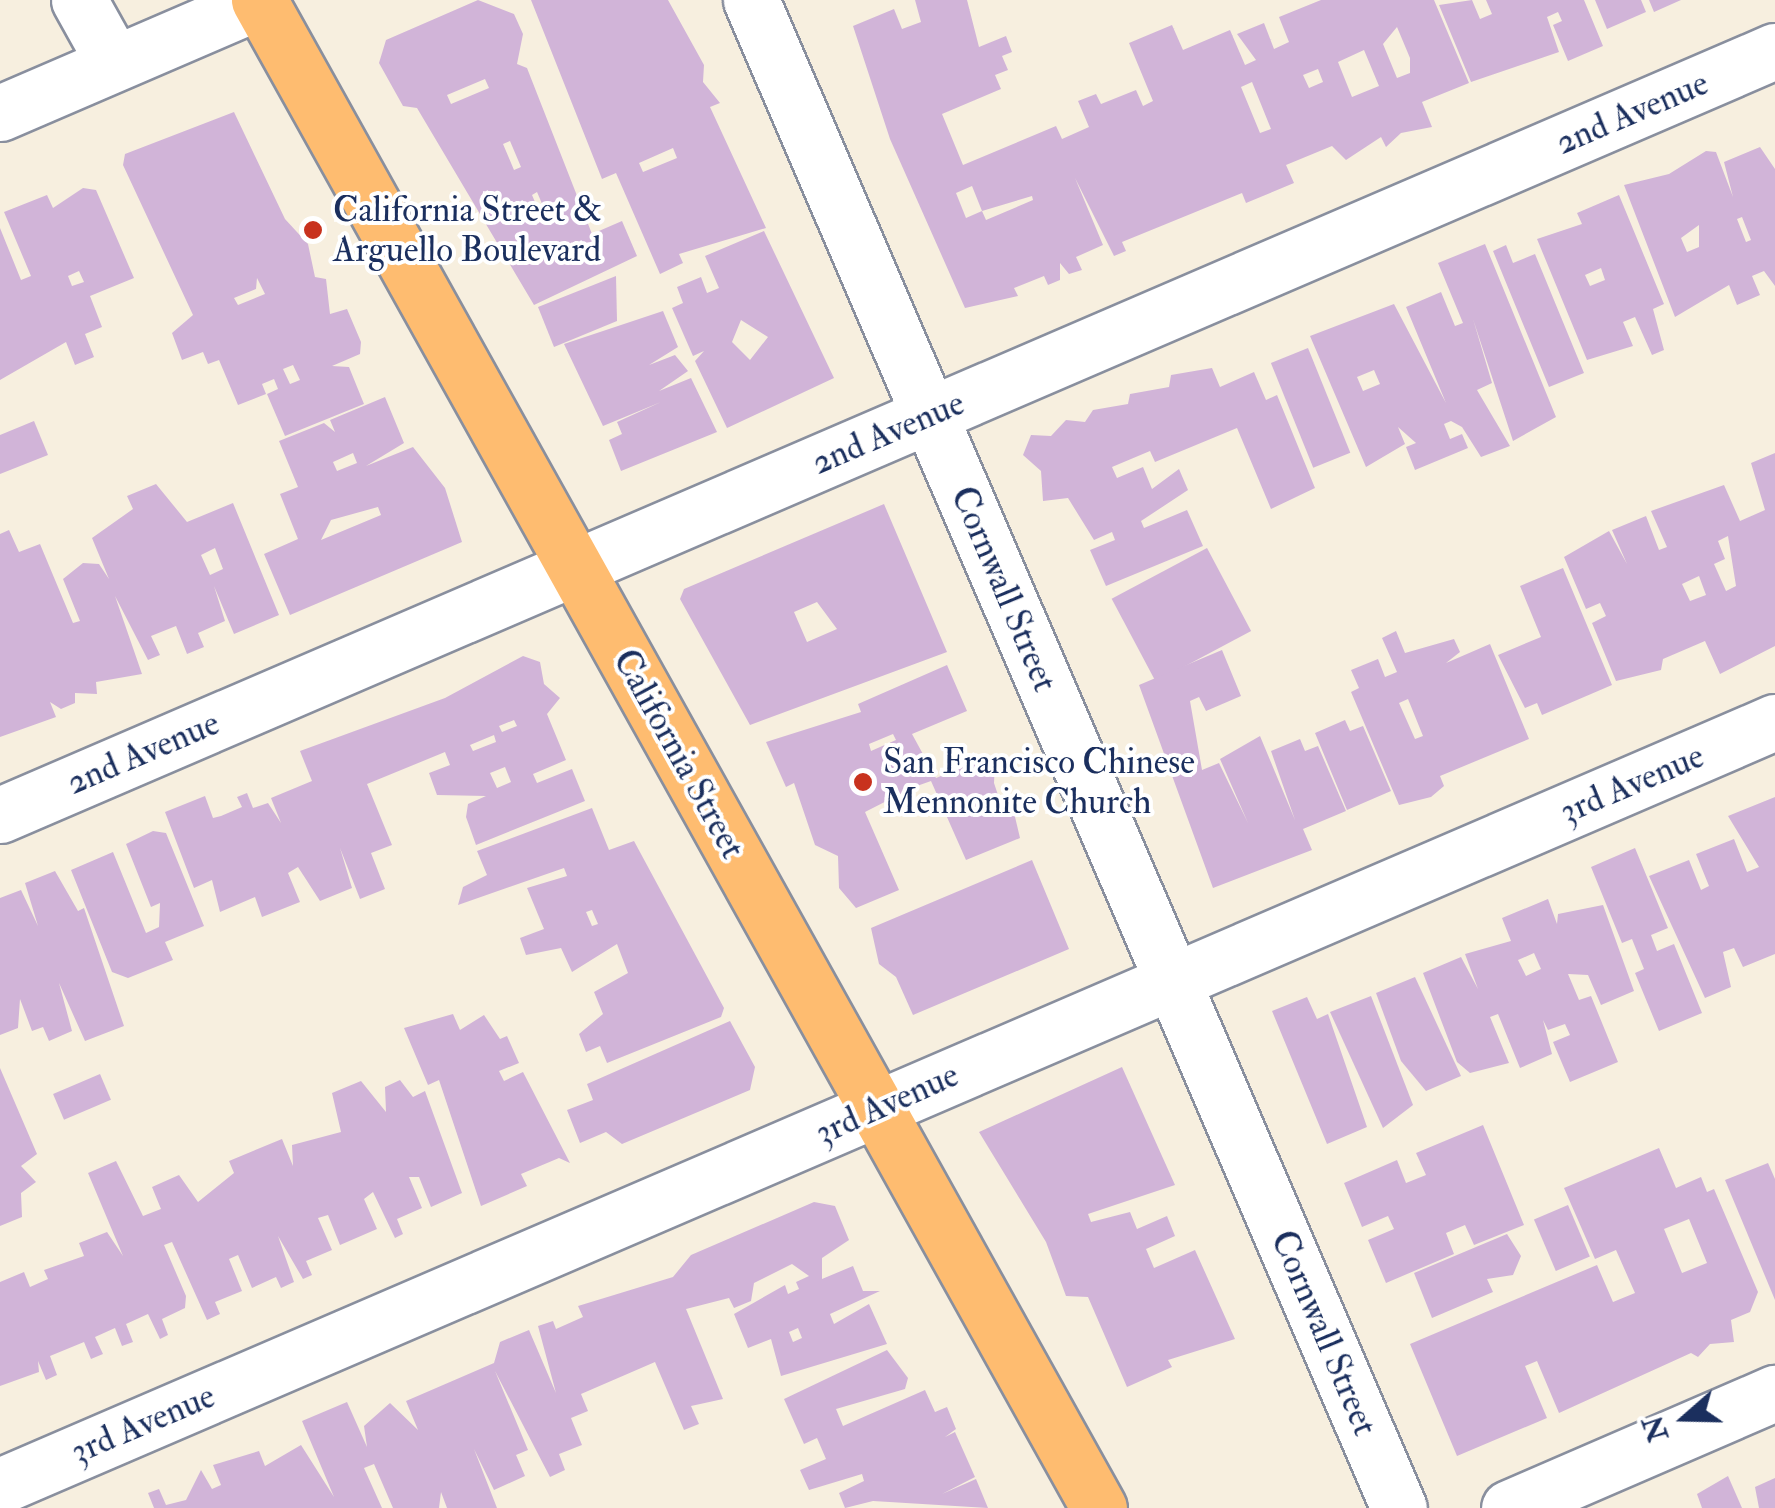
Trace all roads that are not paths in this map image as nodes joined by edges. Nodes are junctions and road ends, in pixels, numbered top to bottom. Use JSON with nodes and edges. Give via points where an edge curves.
{"nodes":[{"id":1,"x":80,"y":0,"type":"edge"},
{"id":2,"x":260,"y":0,"type":"edge"},
{"id":3,"x":751,"y":0,"type":"edge"},
{"id":4,"x":1775,"y":52,"type":"edge"},
{"id":5,"x":114,"y":63,"type":"junction"},
{"id":6,"x":0,"y":113,"type":"edge"},
{"id":7,"x":930,"y":415,"type":"junction"},
{"id":8,"x":575,"y":568,"type":"junction"},
{"id":9,"x":1775,"y":722,"type":"edge"},
{"id":10,"x":0,"y":815,"type":"edge"},
{"id":11,"x":1173,"y":981,"type":"junction"},
{"id":12,"x":876,"y":1109,"type":"junction"},
{"id":13,"x":1775,"y":1394,"type":"edge"},
{"id":14,"x":0,"y":1486,"type":"edge"},
{"id":15,"x":1098,"y":1508,"type":"edge"},
{"id":16,"x":1399,"y":1508,"type":"edge"},
{"id":17,"x":1509,"y":1508,"type":"edge"}],
"edges":[{"from":1,"to":5,"type":"street"},
{"from":2,"to":5,"type":"street"},
{"from":2,"to":8,"type":"main road","name":"California Street"},
{"from":3,"to":7,"type":"street","name":"Cornwall Street"},
{"from":4,"to":7,"type":"street","name":"2nd Avenue"},
{"from":5,"to":6,"type":"street"},
{"from":7,"to":8,"type":"street","name":"2nd Avenue"},
{"from":7,"to":11,"type":"street","name":"Cornwall Street"},
{"from":8,"to":10,"type":"street","name":"2nd Avenue"},
{"from":8,"to":12,"type":"main road","name":"California Street"},
{"from":9,"to":11,"type":"street","name":"3rd Avenue"},
{"from":11,"to":12,"type":"street","name":"3rd Avenue"},
{"from":11,"to":16,"type":"street","name":"Cornwall Street"},
{"from":12,"to":14,"type":"street","name":"3rd Avenue"},
{"from":12,"to":15,"type":"main road","name":"California Street"},
{"from":13,"to":17,"type":"street"}]}
